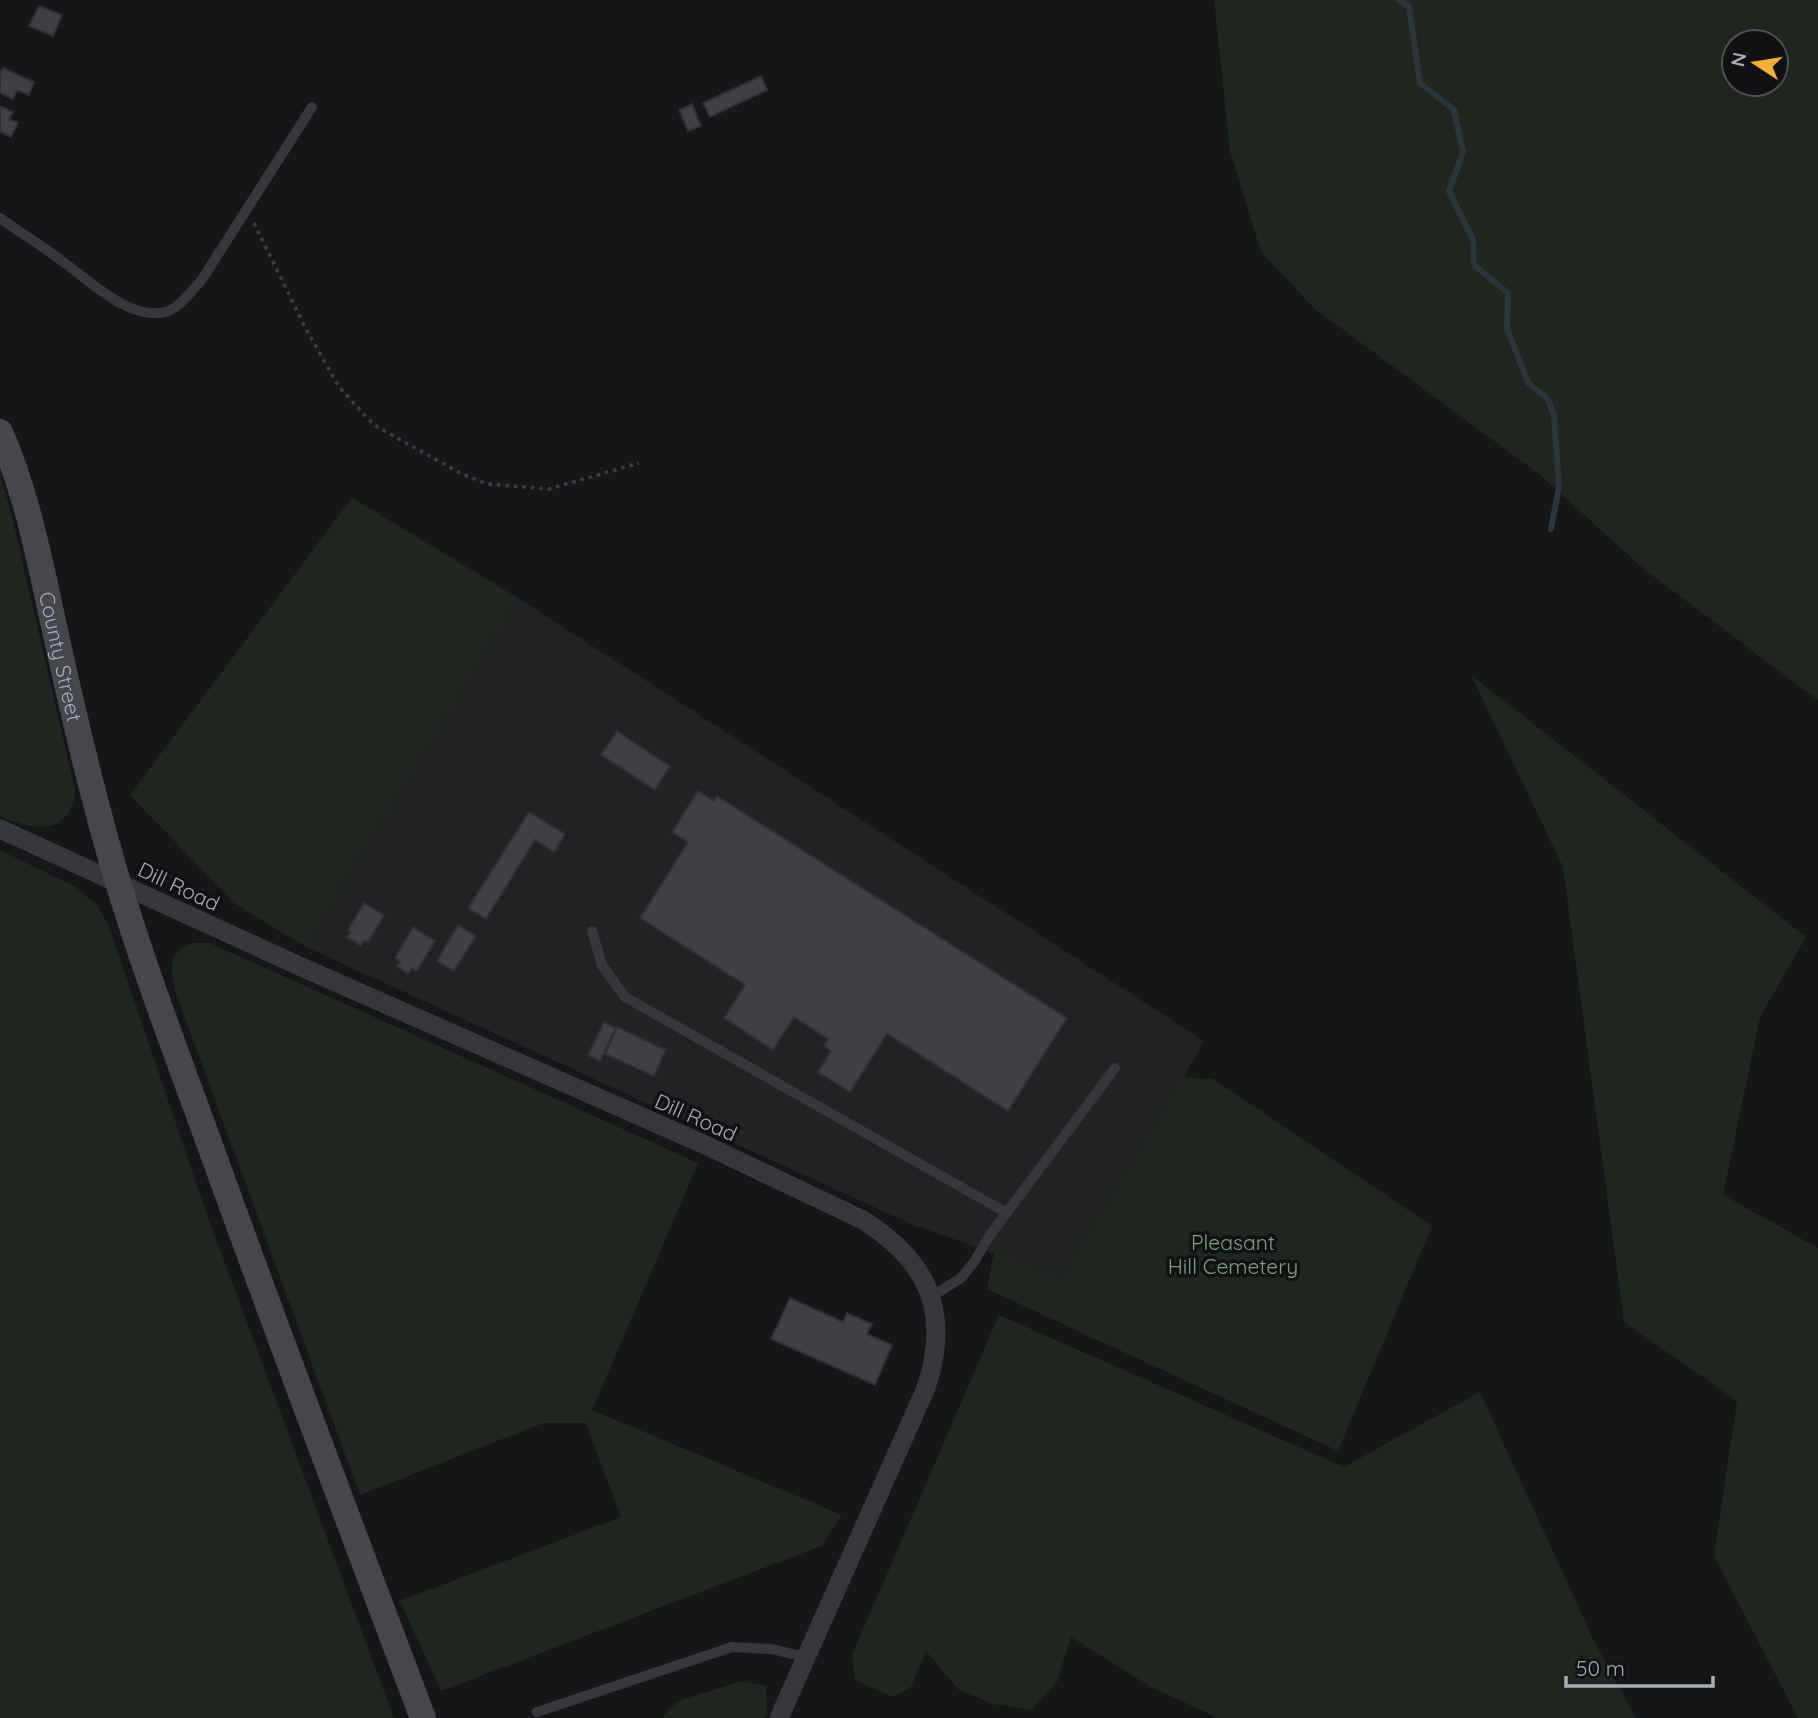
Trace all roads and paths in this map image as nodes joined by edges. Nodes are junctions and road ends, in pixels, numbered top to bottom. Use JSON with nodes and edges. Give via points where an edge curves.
{"nodes":[{"id":1,"x":312,"y":107,"type":"dead end"},
{"id":2,"x":247,"y":208,"type":"junction"},
{"id":3,"x":0,"y":218,"type":"edge"},
{"id":4,"x":0,"y":432,"type":"edge"},
{"id":5,"x":639,"y":463,"type":"dead end"},
{"id":6,"x":0,"y":829,"type":"edge"},
{"id":7,"x":118,"y":883,"type":"junction"},
{"id":8,"x":592,"y":931,"type":"dead end"},
{"id":9,"x":1115,"y":1068,"type":"dead end"},
{"id":10,"x":1007,"y":1213,"type":"junction"},
{"id":11,"x":931,"y":1297,"type":"junction"},
{"id":12,"x":807,"y":1657,"type":"junction"},
{"id":13,"x":537,"y":1712,"type":"dead end"},
{"id":14,"x":423,"y":1718,"type":"edge"},
{"id":15,"x":779,"y":1718,"type":"edge"}],
"edges":[{"from":1,"to":2,"type":"lane"},
{"from":2,"to":3,"type":"lane","via":[[201,281],[167,312],[153,313],[112,299]]},
{"from":2,"to":5,"type":"path","via":[[339,387],[374,425],[487,484],[550,489]]},
{"from":4,"to":7,"type":"street","name":"County Street","via":[[23,494],[88,776]]},
{"from":6,"to":7,"type":"street","name":"Dill Road"},
{"from":7,"to":11,"type":"street","name":"Dill Road","via":[[863,1220],[904,1252]]},
{"from":7,"to":14,"type":"street","name":"County Street","via":[[240,1228]]},
{"from":8,"to":10,"type":"lane","via":[[602,965],[625,997]]},
{"from":9,"to":10,"type":"lane"},
{"from":10,"to":11,"type":"lane","via":[[961,1278]]},
{"from":11,"to":12,"type":"street","name":"Dill Road","via":[[936,1334],[926,1388]]},
{"from":12,"to":13,"type":"lane","via":[[732,1647]]},
{"from":12,"to":15,"type":"street","name":"Dill Road"}]}
